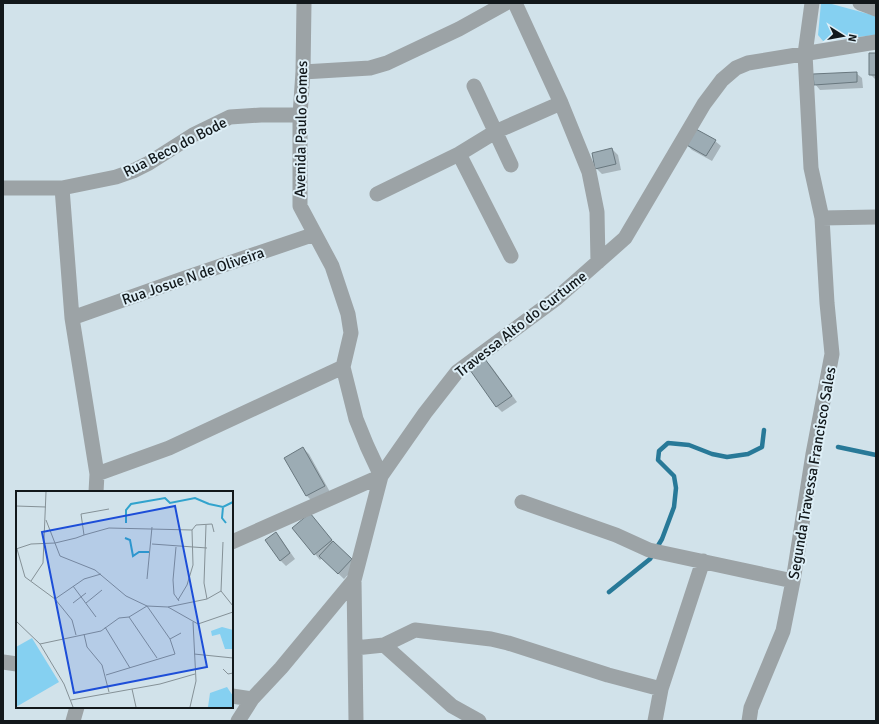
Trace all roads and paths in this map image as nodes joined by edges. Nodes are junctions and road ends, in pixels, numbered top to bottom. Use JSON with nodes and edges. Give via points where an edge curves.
{"nodes":[{"id":1,"x":304,"y":3,"type":"edge"},
{"id":2,"x":506,"y":3,"type":"edge"},
{"id":3,"x":515,"y":3,"type":"edge"},
{"id":4,"x":812,"y":3,"type":"edge"},
{"id":5,"x":860,"y":3,"type":"edge"},
{"id":6,"x":876,"y":9,"type":"edge"},
{"id":7,"x":876,"y":42,"type":"edge"},
{"id":8,"x":805,"y":54,"type":"junction"},
{"id":9,"x":303,"y":72,"type":"junction"},
{"id":10,"x":474,"y":86,"type":"dead end"},
{"id":11,"x":561,"y":102,"type":"junction"},
{"id":12,"x":300,"y":115,"type":"junction"},
{"id":13,"x":495,"y":132,"type":"junction"},
{"id":14,"x":459,"y":154,"type":"junction"},
{"id":15,"x":511,"y":165,"type":"dead end"},
{"id":16,"x":3,"y":188,"type":"edge"},
{"id":17,"x":62,"y":188,"type":"junction"},
{"id":18,"x":377,"y":194,"type":"dead end"},
{"id":19,"x":876,"y":217,"type":"edge"},
{"id":20,"x":822,"y":218,"type":"junction"},
{"id":21,"x":315,"y":234,"type":"junction"},
{"id":22,"x":511,"y":256,"type":"dead end"},
{"id":23,"x":598,"y":262,"type":"junction"},
{"id":24,"x":72,"y":318,"type":"junction"},
{"id":25,"x":343,"y":367,"type":"junction"},
{"id":26,"x":97,"y":474,"type":"junction"},
{"id":27,"x":381,"y":476,"type":"junction"},
{"id":28,"x":96,"y":491,"type":"edge"},
{"id":29,"x":522,"y":502,"type":"dead end"},
{"id":30,"x":233,"y":542,"type":"edge"},
{"id":31,"x":703,"y":561,"type":"junction"},
{"id":32,"x":354,"y":580,"type":"junction"},
{"id":33,"x":793,"y":581,"type":"junction"},
{"id":34,"x":384,"y":645,"type":"junction"},
{"id":35,"x":355,"y":648,"type":"junction"},
{"id":36,"x":3,"y":662,"type":"edge"},
{"id":37,"x":16,"y":664,"type":"edge"},
{"id":38,"x":661,"y":689,"type":"junction"},
{"id":39,"x":233,"y":696,"type":"edge"},
{"id":40,"x":252,"y":699,"type":"junction"},
{"id":41,"x":77,"y":708,"type":"edge"},
{"id":42,"x":73,"y":721,"type":"edge"},
{"id":43,"x":238,"y":721,"type":"edge"},
{"id":44,"x":356,"y":721,"type":"edge"},
{"id":45,"x":479,"y":721,"type":"edge"},
{"id":46,"x":655,"y":721,"type":"edge"},
{"id":47,"x":749,"y":721,"type":"edge"}],
"edges":[{"from":1,"to":9,"type":"street","name":"Avenida Paulo Gomes"},
{"from":2,"to":9,"type":"street","via":[[459,29],[387,63],[370,68]]},
{"from":3,"to":11,"type":"street"},
{"from":4,"to":8,"type":"street","name":"Segunda Travessa Francisco Sales"},
{"from":5,"to":6,"type":"street"},
{"from":7,"to":8,"type":"street","name":"Travessa Alto do Curtume"},
{"from":8,"to":20,"type":"street","name":"Segunda Travessa Francisco Sales","via":[[811,168]]},
{"from":8,"to":23,"type":"street","name":"Travessa Alto do Curtume","via":[[748,63],[736,68],[722,80],[664,169],[625,238]]},
{"from":9,"to":12,"type":"street","name":"Avenida Paulo Gomes"},
{"from":10,"to":13,"type":"street"},
{"from":11,"to":13,"type":"street"},
{"from":11,"to":23,"type":"street","via":[[589,172],[597,212]]},
{"from":12,"to":17,"type":"street","name":"Rua Beco do Bode","via":[[230,117],[193,135],[133,172]]},
{"from":12,"to":21,"type":"street","name":"Avenida Paulo Gomes","via":[[300,206]]},
{"from":13,"to":14,"type":"street"},
{"from":13,"to":15,"type":"street"},
{"from":14,"to":18,"type":"street"},
{"from":14,"to":22,"type":"street"},
{"from":16,"to":17,"type":"street","name":"Rua Beco do Bode"},
{"from":17,"to":24,"type":"street"},
{"from":19,"to":20,"type":"street"},
{"from":20,"to":33,"type":"street","name":"Segunda Travessa Francisco Sales","via":[[832,354]]},
{"from":21,"to":24,"type":"street","name":"Rua Josue N de Oliveira"},
{"from":21,"to":25,"type":"street","name":"Avenida Paulo Gomes","via":[[332,266],[348,314],[351,333]]},
{"from":23,"to":27,"type":"street","name":"Travessa Alto do Curtume","via":[[558,298],[457,372]]},
{"from":24,"to":26,"type":"street"},
{"from":25,"to":26,"type":"street","via":[[169,448]]},
{"from":25,"to":27,"type":"street","name":"Avenida Paulo Gomes","via":[[356,419]]},
{"from":26,"to":28,"type":"street"},
{"from":27,"to":30,"type":"street"},
{"from":27,"to":32,"type":"street","name":"Travessa Alto do Curtume"},
{"from":29,"to":31,"type":"street","via":[[656,551]]},
{"from":31,"to":33,"type":"street"},
{"from":31,"to":38,"type":"street"},
{"from":32,"to":35,"type":"street","name":"Travessa Alto do Curtume"},
{"from":32,"to":40,"type":"street"},
{"from":33,"to":47,"type":"street","name":"Segunda Travessa Francisco Sales","via":[[782,631],[751,708]]},
{"from":34,"to":35,"type":"street"},
{"from":34,"to":38,"type":"street","via":[[415,630],[491,639]]},
{"from":34,"to":45,"type":"street","via":[[452,706]]},
{"from":35,"to":44,"type":"street","name":"Travessa Alto do Curtume"},
{"from":36,"to":37,"type":"street"},
{"from":38,"to":46,"type":"street"},
{"from":39,"to":40,"type":"street"},
{"from":40,"to":43,"type":"street"},
{"from":41,"to":42,"type":"street"}]}
